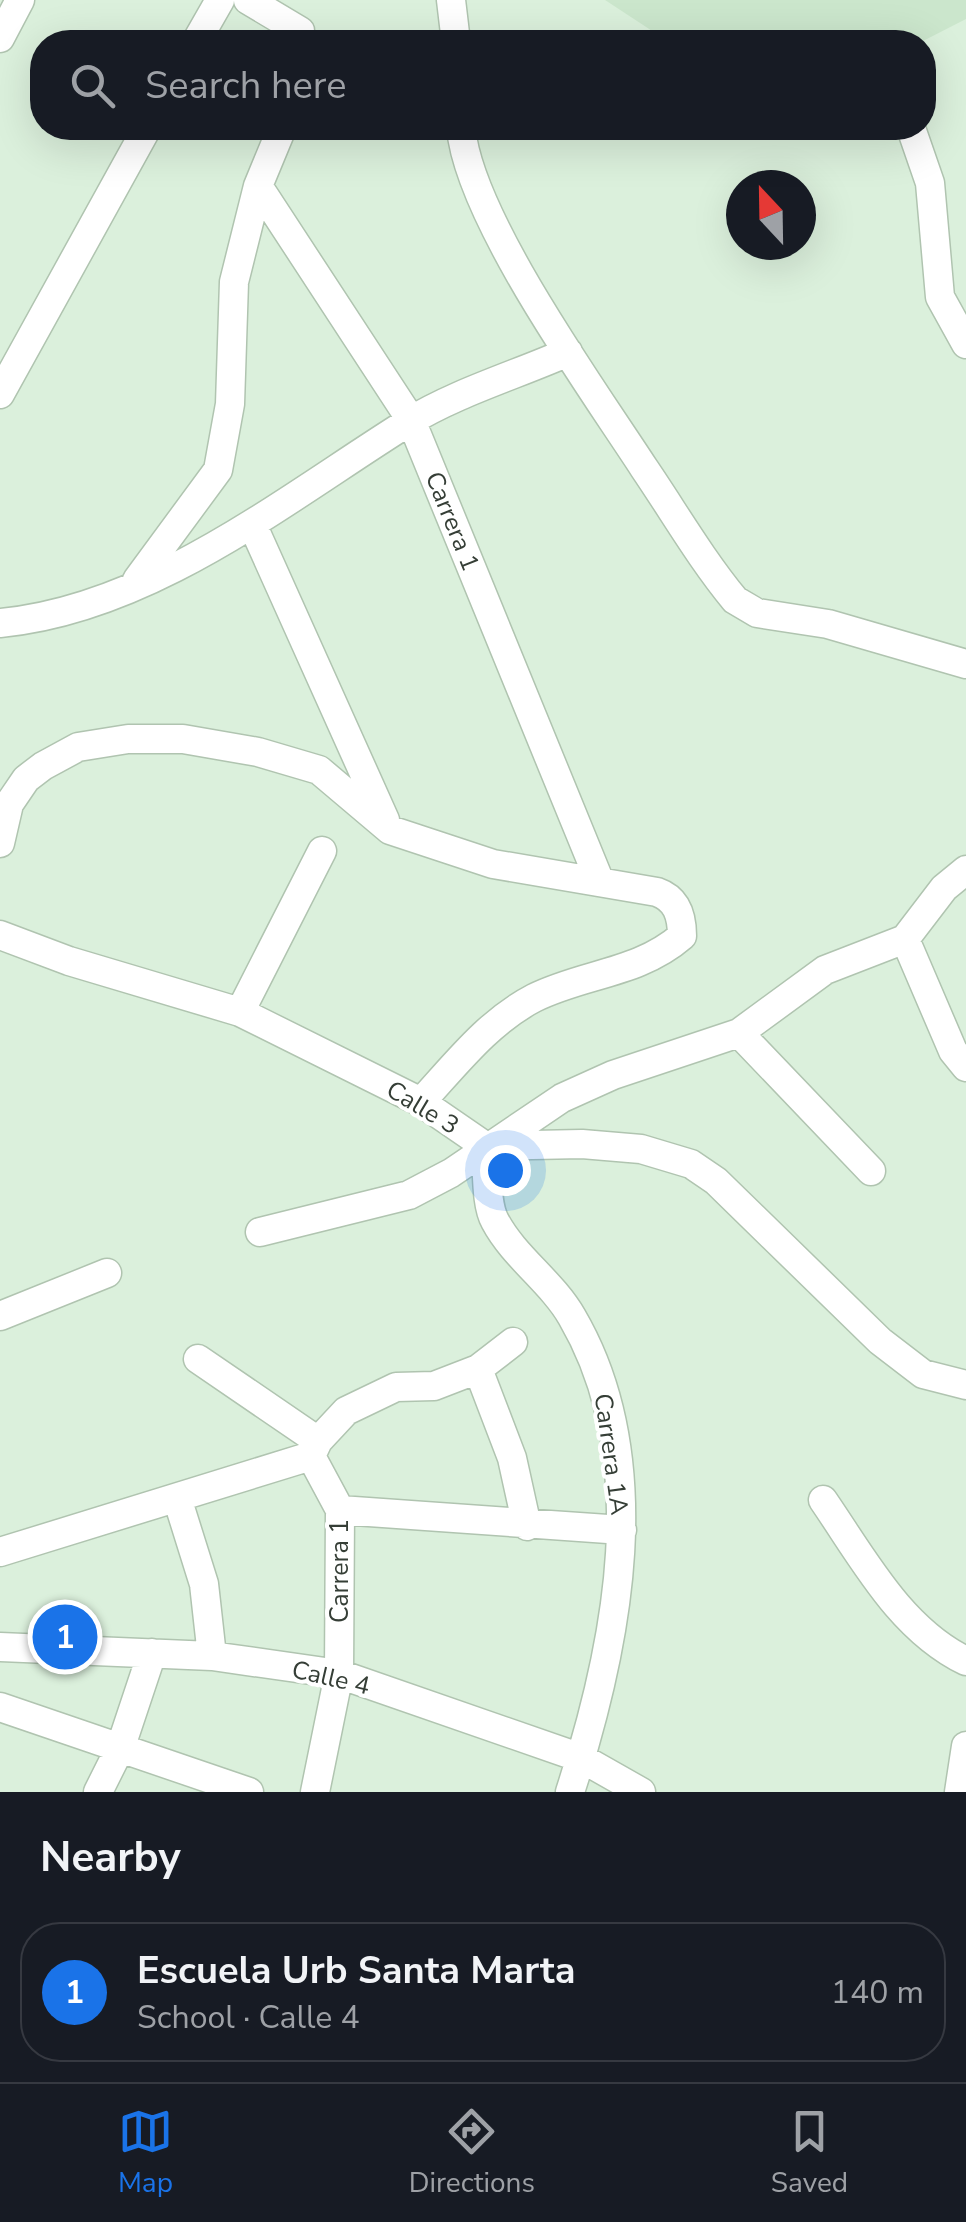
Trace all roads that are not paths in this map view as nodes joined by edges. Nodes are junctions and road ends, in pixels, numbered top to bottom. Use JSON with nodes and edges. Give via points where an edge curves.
{"nodes":[{"id":1,"x":20,"y":0,"type":"edge"},
{"id":2,"x":220,"y":0,"type":"edge"},
{"id":3,"x":248,"y":0,"type":"edge"},
{"id":4,"x":451,"y":0,"type":"edge"},
{"id":5,"x":203,"y":30,"type":"edge"},
{"id":6,"x":298,"y":30,"type":"edge"},
{"id":7,"x":455,"y":30,"type":"edge"},
{"id":8,"x":0,"y":38,"type":"edge"},
{"id":9,"x":140,"y":140,"type":"edge"},
{"id":10,"x":277,"y":140,"type":"edge"},
{"id":11,"x":463,"y":140,"type":"edge"},
{"id":12,"x":915,"y":140,"type":"edge"},
{"id":13,"x":258,"y":186,"type":"junction"},
{"id":14,"x":953,"y":292,"type":"edge"},
{"id":15,"x":966,"y":344,"type":"edge"},
{"id":16,"x":568,"y":352,"type":"junction"},
{"id":17,"x":0,"y":394,"type":"edge"},
{"id":18,"x":412,"y":420,"type":"junction"},
{"id":19,"x":253,"y":526,"type":"junction"},
{"id":20,"x":133,"y":586,"type":"junction"},
{"id":21,"x":0,"y":623,"type":"edge"},
{"id":22,"x":966,"y":664,"type":"edge"},
{"id":23,"x":390,"y":830,"type":"junction"},
{"id":24,"x":0,"y":843,"type":"edge"},
{"id":25,"x":322,"y":851,"type":"dead end"},
{"id":26,"x":966,"y":870,"type":"edge"},
{"id":27,"x":600,"y":882,"type":"junction"},
{"id":28,"x":0,"y":935,"type":"edge"},
{"id":29,"x":905,"y":939,"type":"junction"},
{"id":30,"x":240,"y":1012,"type":"junction"},
{"id":31,"x":740,"y":1033,"type":"junction"},
{"id":32,"x":966,"y":1067,"type":"edge"},
{"id":33,"x":421,"y":1102,"type":"junction"},
{"id":34,"x":485,"y":1146,"type":"junction"},
{"id":35,"x":871,"y":1171,"type":"dead end"},
{"id":36,"x":260,"y":1232,"type":"dead end"},
{"id":37,"x":106,"y":1273,"type":"dead end"},
{"id":38,"x":0,"y":1316,"type":"edge"},
{"id":39,"x":512,"y":1342,"type":"dead end"},
{"id":40,"x":198,"y":1359,"type":"dead end"},
{"id":41,"x":478,"y":1369,"type":"junction"},
{"id":42,"x":966,"y":1385,"type":"edge"},
{"id":43,"x":314,"y":1448,"type":"junction"},
{"id":44,"x":178,"y":1500,"type":"junction"},
{"id":45,"x":822,"y":1500,"type":"dead end"},
{"id":46,"x":340,"y":1510,"type":"junction"},
{"id":47,"x":528,"y":1526,"type":"junction"},
{"id":48,"x":622,"y":1530,"type":"junction"},
{"id":49,"x":0,"y":1552,"type":"edge"},
{"id":50,"x":0,"y":1647,"type":"edge"},
{"id":51,"x":152,"y":1652,"type":"junction"},
{"id":52,"x":212,"y":1656,"type":"junction"},
{"id":53,"x":966,"y":1661,"type":"edge"},
{"id":54,"x":338,"y":1674,"type":"junction"},
{"id":55,"x":0,"y":1707,"type":"edge"},
{"id":56,"x":122,"y":1746,"type":"junction"},
{"id":57,"x":966,"y":1746,"type":"edge"},
{"id":58,"x":581,"y":1758,"type":"junction"},
{"id":59,"x":98,"y":1792,"type":"edge"},
{"id":60,"x":250,"y":1792,"type":"edge"},
{"id":61,"x":315,"y":1792,"type":"edge"},
{"id":62,"x":570,"y":1792,"type":"edge"},
{"id":63,"x":642,"y":1792,"type":"edge"},
{"id":64,"x":960,"y":1792,"type":"edge"}],
"edges":[{"from":1,"to":8,"type":"street"},
{"from":2,"to":5,"type":"street"},
{"from":3,"to":6,"type":"street"},
{"from":4,"to":7,"type":"street"},
{"from":9,"to":17,"type":"street"},
{"from":10,"to":13,"type":"street"},
{"from":11,"to":16,"type":"street","via":[[498,228]]},
{"from":12,"to":14,"type":"street"},
{"from":13,"to":18,"type":"street","name":"Carrera 1"},
{"from":13,"to":20,"type":"street","via":[[234,282],[230,404],[218,470]]},
{"from":14,"to":15,"type":"street"},
{"from":16,"to":18,"type":"street"},
{"from":16,"to":22,"type":"street","via":[[735,600],[757,612],[828,624]]},
{"from":18,"to":19,"type":"street"},
{"from":18,"to":27,"type":"street","name":"Carrera 1"},
{"from":19,"to":20,"type":"street"},
{"from":19,"to":23,"type":"street"},
{"from":20,"to":21,"type":"street","via":[[70,609]]},
{"from":23,"to":24,"type":"street","via":[[320,770],[183,739],[128,739],[78,747],[26,779],[9,804]]},
{"from":23,"to":27,"type":"street","via":[[493,864]]},
{"from":25,"to":30,"type":"street"},
{"from":26,"to":29,"type":"street"},
{"from":27,"to":33,"type":"street","via":[[667,896],[678,908],[682,936],[644,963],[558,988],[498,1020]]},
{"from":28,"to":30,"type":"street","name":"Calle 3"},
{"from":29,"to":31,"type":"street","via":[[826,970]]},
{"from":29,"to":32,"type":"street"},
{"from":30,"to":33,"type":"street","name":"Calle 3"},
{"from":31,"to":34,"type":"street","via":[[613,1075]]},
{"from":31,"to":35,"type":"street"},
{"from":33,"to":34,"type":"street","name":"Calle 3"},
{"from":34,"to":36,"type":"street","via":[[409,1195]]},
{"from":34,"to":42,"type":"street","name":"Calle 3","via":[[582,1144],[691,1164],[880,1341],[923,1374]]},
{"from":34,"to":48,"type":"street","name":"Carrera 1A","via":[[494,1219],[571,1315],[607,1392]]},
{"from":37,"to":38,"type":"street"},
{"from":39,"to":41,"type":"street"},
{"from":40,"to":43,"type":"street","name":"Carrera 1"},
{"from":41,"to":43,"type":"street","via":[[434,1386],[396,1387],[346,1411]]},
{"from":41,"to":47,"type":"street","via":[[512,1458]]},
{"from":43,"to":44,"type":"street"},
{"from":43,"to":46,"type":"street","name":"Carrera 1"},
{"from":44,"to":49,"type":"street"},
{"from":44,"to":52,"type":"street","via":[[204,1584]]},
{"from":45,"to":53,"type":"street","via":[[896,1606]]},
{"from":46,"to":47,"type":"street"},
{"from":46,"to":54,"type":"street","name":"Carrera 1"},
{"from":47,"to":48,"type":"street"},
{"from":48,"to":58,"type":"street","name":"Carrera 1A","via":[[603,1668]]},
{"from":50,"to":51,"type":"street","name":"Calle 4"},
{"from":51,"to":52,"type":"street","name":"Calle 4"},
{"from":51,"to":56,"type":"street"},
{"from":52,"to":54,"type":"street","name":"Calle 4"},
{"from":54,"to":58,"type":"street","name":"Calle 4"},
{"from":54,"to":61,"type":"street","name":"Carrera 1"},
{"from":55,"to":56,"type":"street"},
{"from":56,"to":59,"type":"street"},
{"from":56,"to":60,"type":"street"},
{"from":57,"to":64,"type":"street"},
{"from":58,"to":62,"type":"street","name":"Carrera 1A"},
{"from":58,"to":63,"type":"street","name":"Calle 4"}]}
